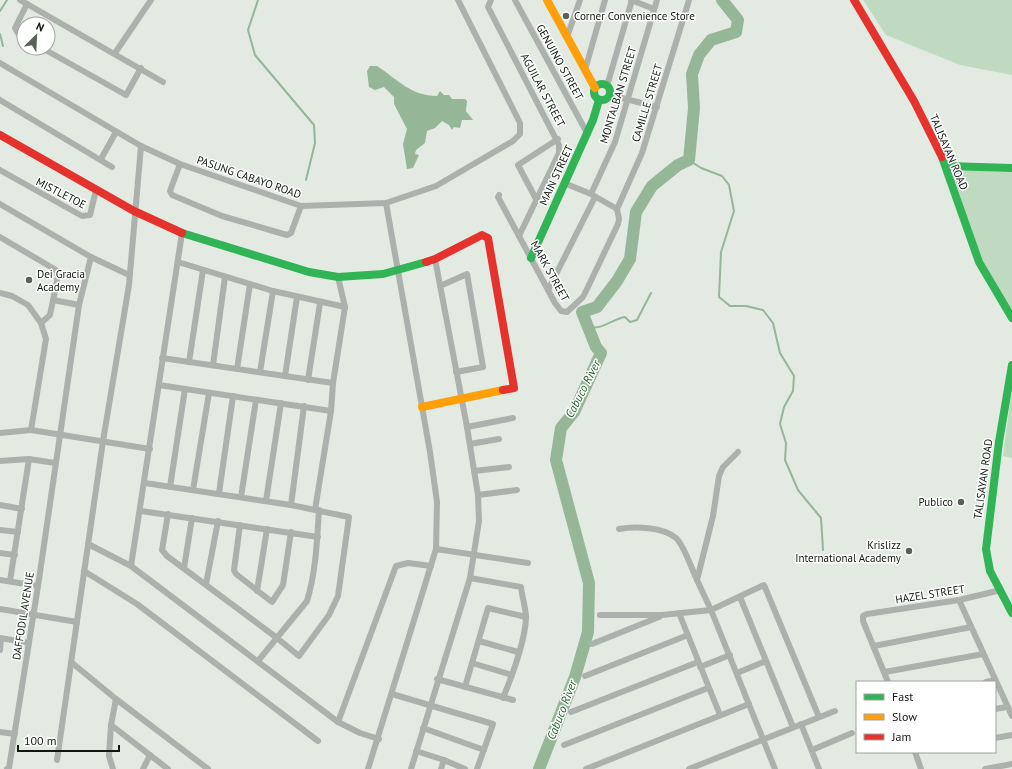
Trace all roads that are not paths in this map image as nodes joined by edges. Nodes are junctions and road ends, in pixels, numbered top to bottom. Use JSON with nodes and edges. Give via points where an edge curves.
{"nodes":[{"id":1,"x":20,"y":0,"type":"edge"},
{"id":2,"x":151,"y":0,"type":"edge"},
{"id":3,"x":458,"y":0,"type":"edge"},
{"id":4,"x":491,"y":0,"type":"edge"},
{"id":5,"x":515,"y":0,"type":"edge"},
{"id":6,"x":547,"y":0,"type":"edge"},
{"id":7,"x":580,"y":0,"type":"edge"},
{"id":8,"x":605,"y":0,"type":"edge"},
{"id":9,"x":631,"y":0,"type":"edge"},
{"id":10,"x":657,"y":0,"type":"edge"},
{"id":11,"x":688,"y":0,"type":"edge"},
{"id":12,"x":854,"y":0,"type":"edge"},
{"id":13,"x":27,"y":4,"type":"junction"},
{"id":14,"x":654,"y":9,"type":"junction"},
{"id":15,"x":21,"y":16,"type":"edge"},
{"id":16,"x":567,"y":37,"type":"junction"},
{"id":17,"x":115,"y":53,"type":"junction"},
{"id":18,"x":56,"y":56,"type":"edge"},
{"id":19,"x":0,"y":63,"type":"edge"},
{"id":20,"x":142,"y":68,"type":"junction"},
{"id":21,"x":585,"y":70,"type":"junction"},
{"id":22,"x":163,"y":82,"type":"dead end"},
{"id":23,"x":607,"y":86,"type":"junction"},
{"id":24,"x":595,"y":88,"type":"junction"},
{"id":25,"x":610,"y":95,"type":"junction"},
{"id":26,"x":629,"y":99,"type":"junction"},
{"id":27,"x":0,"y":100,"type":"edge"},
{"id":28,"x":599,"y":100,"type":"junction"},
{"id":29,"x":657,"y":107,"type":"junction"},
{"id":30,"x":116,"y":132,"type":"junction"},
{"id":31,"x":587,"y":133,"type":"junction"},
{"id":32,"x":0,"y":134,"type":"edge"},
{"id":33,"x":558,"y":139,"type":"junction"},
{"id":34,"x":141,"y":146,"type":"junction"},
{"id":35,"x":102,"y":159,"type":"junction"},
{"id":36,"x":180,"y":164,"type":"junction"},
{"id":37,"x":946,"y":166,"type":"junction"},
{"id":38,"x":112,"y":167,"type":"dead end"},
{"id":39,"x":1012,"y":168,"type":"edge"},
{"id":40,"x":0,"y":170,"type":"edge"},
{"id":41,"x":564,"y":183,"type":"junction"},
{"id":42,"x":96,"y":190,"type":"junction"},
{"id":43,"x":499,"y":195,"type":"dead end"},
{"id":44,"x":593,"y":195,"type":"junction"},
{"id":45,"x":536,"y":199,"type":"junction"},
{"id":46,"x":386,"y":203,"type":"junction"},
{"id":47,"x":0,"y":204,"type":"edge"},
{"id":48,"x":301,"y":206,"type":"junction"},
{"id":49,"x":617,"y":209,"type":"junction"},
{"id":50,"x":134,"y":210,"type":"junction"},
{"id":51,"x":182,"y":233,"type":"junction"},
{"id":52,"x":519,"y":236,"type":"junction"},
{"id":53,"x":0,"y":237,"type":"edge"},
{"id":54,"x":91,"y":257,"type":"junction"},
{"id":55,"x":531,"y":258,"type":"junction"},
{"id":56,"x":435,"y":259,"type":"junction"},
{"id":57,"x":178,"y":262,"type":"junction"},
{"id":58,"x":203,"y":270,"type":"junction"},
{"id":59,"x":397,"y":270,"type":"junction"},
{"id":60,"x":129,"y":275,"type":"junction"},
{"id":61,"x":338,"y":276,"type":"junction"},
{"id":62,"x":225,"y":277,"type":"junction"},
{"id":63,"x":250,"y":284,"type":"junction"},
{"id":64,"x":440,"y":286,"type":"junction"},
{"id":65,"x":548,"y":290,"type":"junction"},
{"id":66,"x":273,"y":291,"type":"junction"},
{"id":67,"x":0,"y":293,"type":"edge"},
{"id":68,"x":297,"y":297,"type":"junction"},
{"id":69,"x":53,"y":300,"type":"junction"},
{"id":70,"x":320,"y":303,"type":"junction"},
{"id":71,"x":79,"y":305,"type":"junction"},
{"id":72,"x":345,"y":308,"type":"junction"},
{"id":73,"x":1012,"y":318,"type":"edge"},
{"id":74,"x":41,"y":323,"type":"junction"},
{"id":75,"x":162,"y":358,"type":"junction"},
{"id":76,"x":189,"y":362,"type":"junction"},
{"id":77,"x":213,"y":365,"type":"junction"},
{"id":78,"x":1012,"y":365,"type":"edge"},
{"id":79,"x":237,"y":369,"type":"junction"},
{"id":80,"x":260,"y":372,"type":"junction"},
{"id":81,"x":456,"y":372,"type":"junction"},
{"id":82,"x":285,"y":376,"type":"junction"},
{"id":83,"x":308,"y":380,"type":"junction"},
{"id":84,"x":333,"y":383,"type":"junction"},
{"id":85,"x":158,"y":385,"type":"junction"},
{"id":86,"x":185,"y":389,"type":"junction"},
{"id":87,"x":209,"y":393,"type":"junction"},
{"id":88,"x":233,"y":396,"type":"junction"},
{"id":89,"x":256,"y":400,"type":"junction"},
{"id":90,"x":461,"y":400,"type":"junction"},
{"id":91,"x":281,"y":403,"type":"junction"},
{"id":92,"x":304,"y":406,"type":"junction"},
{"id":93,"x":422,"y":408,"type":"junction"},
{"id":94,"x":331,"y":411,"type":"junction"},
{"id":95,"x":513,"y":418,"type":"dead end"},
{"id":96,"x":467,"y":427,"type":"junction"},
{"id":97,"x":31,"y":430,"type":"junction"},
{"id":98,"x":0,"y":433,"type":"edge"},
{"id":99,"x":60,"y":435,"type":"junction"},
{"id":100,"x":499,"y":439,"type":"dead end"},
{"id":101,"x":103,"y":441,"type":"junction"},
{"id":102,"x":470,"y":444,"type":"junction"},
{"id":103,"x":150,"y":449,"type":"junction"},
{"id":104,"x":738,"y":452,"type":"dead end"},
{"id":105,"x":29,"y":459,"type":"junction"},
{"id":106,"x":0,"y":461,"type":"edge"},
{"id":107,"x":55,"y":463,"type":"junction"},
{"id":108,"x":509,"y":467,"type":"dead end"},
{"id":109,"x":474,"y":471,"type":"junction"},
{"id":110,"x":144,"y":483,"type":"junction"},
{"id":111,"x":170,"y":487,"type":"junction"},
{"id":112,"x":193,"y":490,"type":"junction"},
{"id":113,"x":517,"y":490,"type":"dead end"},
{"id":114,"x":218,"y":493,"type":"junction"},
{"id":115,"x":478,"y":495,"type":"junction"},
{"id":116,"x":241,"y":497,"type":"junction"},
{"id":117,"x":266,"y":501,"type":"junction"},
{"id":118,"x":0,"y":505,"type":"edge"},
{"id":119,"x":291,"y":505,"type":"junction"},
{"id":120,"x":22,"y":509,"type":"junction"},
{"id":121,"x":317,"y":510,"type":"junction"},
{"id":122,"x":141,"y":511,"type":"junction"},
{"id":123,"x":168,"y":514,"type":"junction"},
{"id":124,"x":192,"y":518,"type":"junction"},
{"id":125,"x":218,"y":522,"type":"junction"},
{"id":126,"x":240,"y":524,"type":"junction"},
{"id":127,"x":267,"y":529,"type":"junction"},
{"id":128,"x":619,"y":529,"type":"dead end"},
{"id":129,"x":0,"y":530,"type":"edge"},
{"id":130,"x":18,"y":532,"type":"junction"},
{"id":131,"x":291,"y":532,"type":"junction"},
{"id":132,"x":318,"y":537,"type":"junction"},
{"id":133,"x":88,"y":544,"type":"junction"},
{"id":134,"x":436,"y":549,"type":"junction"},
{"id":135,"x":0,"y":553,"type":"edge"},
{"id":136,"x":15,"y":555,"type":"junction"},
{"id":137,"x":475,"y":555,"type":"junction"},
{"id":138,"x":528,"y":562,"type":"dead end"},
{"id":139,"x":131,"y":566,"type":"junction"},
{"id":140,"x":431,"y":566,"type":"junction"},
{"id":141,"x":184,"y":568,"type":"junction"},
{"id":142,"x":84,"y":571,"type":"junction"},
{"id":143,"x":470,"y":578,"type":"junction"},
{"id":144,"x":0,"y":580,"type":"edge"},
{"id":145,"x":697,"y":580,"type":"junction"},
{"id":146,"x":10,"y":581,"type":"junction"},
{"id":147,"x":206,"y":584,"type":"junction"},
{"id":148,"x":38,"y":586,"type":"junction"},
{"id":149,"x":257,"y":590,"type":"junction"},
{"id":150,"x":1001,"y":590,"type":"junction"},
{"id":151,"x":740,"y":597,"type":"junction"},
{"id":152,"x":959,"y":600,"type":"junction"},
{"id":153,"x":0,"y":609,"type":"edge"},
{"id":154,"x":712,"y":610,"type":"junction"},
{"id":155,"x":679,"y":613,"type":"junction"},
{"id":156,"x":1012,"y":613,"type":"edge"},
{"id":157,"x":34,"y":614,"type":"junction"},
{"id":158,"x":600,"y":614,"type":"dead end"},
{"id":159,"x":662,"y":615,"type":"junction"},
{"id":160,"x":526,"y":617,"type":"junction"},
{"id":161,"x":77,"y":622,"type":"junction"},
{"id":162,"x":971,"y":627,"type":"junction"},
{"id":163,"x":688,"y":635,"type":"junction"},
{"id":164,"x":277,"y":638,"type":"junction"},
{"id":165,"x":1,"y":639,"type":"edge"},
{"id":166,"x":479,"y":641,"type":"junction"},
{"id":167,"x":29,"y":643,"type":"junction"},
{"id":168,"x":592,"y":644,"type":"dead end"},
{"id":169,"x":874,"y":646,"type":"junction"},
{"id":170,"x":0,"y":650,"type":"edge"},
{"id":171,"x":518,"y":652,"type":"junction"},
{"id":172,"x":983,"y":654,"type":"junction"},
{"id":173,"x":730,"y":655,"type":"junction"},
{"id":174,"x":258,"y":661,"type":"junction"},
{"id":175,"x":71,"y":662,"type":"junction"},
{"id":176,"x":766,"y":662,"type":"junction"},
{"id":177,"x":472,"y":663,"type":"junction"},
{"id":178,"x":699,"y":664,"type":"junction"},
{"id":179,"x":884,"y":672,"type":"junction"},
{"id":180,"x":737,"y":674,"type":"junction"},
{"id":181,"x":512,"y":675,"type":"junction"},
{"id":182,"x":585,"y":676,"type":"dead end"},
{"id":183,"x":438,"y":679,"type":"junction"},
{"id":184,"x":996,"y":680,"type":"junction"},
{"id":185,"x":888,"y":681,"type":"edge"},
{"id":186,"x":991,"y":681,"type":"edge"},
{"id":187,"x":465,"y":687,"type":"junction"},
{"id":188,"x":708,"y":688,"type":"junction"},
{"id":189,"x":392,"y":694,"type":"junction"},
{"id":190,"x":503,"y":698,"type":"junction"},
{"id":191,"x":116,"y":699,"type":"junction"},
{"id":192,"x":513,"y":700,"type":"dead end"},
{"id":193,"x":430,"y":704,"type":"junction"},
{"id":194,"x":749,"y":704,"type":"junction"},
{"id":195,"x":1007,"y":707,"type":"junction"},
{"id":196,"x":996,"y":709,"type":"edge"},
{"id":197,"x":835,"y":711,"type":"dead end"},
{"id":198,"x":571,"y":712,"type":"dead end"},
{"id":199,"x":720,"y":716,"type":"junction"},
{"id":200,"x":1012,"y":716,"type":"edge"},
{"id":201,"x":818,"y":717,"type":"junction"},
{"id":202,"x":338,"y":722,"type":"junction"},
{"id":203,"x":801,"y":724,"type":"junction"},
{"id":204,"x":111,"y":725,"type":"junction"},
{"id":205,"x":793,"y":727,"type":"junction"},
{"id":206,"x":423,"y":728,"type":"junction"},
{"id":207,"x":0,"y":732,"type":"edge"},
{"id":208,"x":852,"y":733,"type":"dead end"},
{"id":209,"x":15,"y":734,"type":"junction"},
{"id":210,"x":1012,"y":735,"type":"edge"},
{"id":211,"x":763,"y":738,"type":"junction"},
{"id":212,"x":996,"y":738,"type":"edge"},
{"id":213,"x":378,"y":739,"type":"junction"},
{"id":214,"x":318,"y":741,"type":"dead end"},
{"id":215,"x":564,"y":745,"type":"dead end"},
{"id":216,"x":484,"y":750,"type":"junction"},
{"id":217,"x":812,"y":750,"type":"junction"},
{"id":218,"x":416,"y":751,"type":"junction"},
{"id":219,"x":917,"y":753,"type":"edge"},
{"id":220,"x":150,"y":755,"type":"junction"},
{"id":221,"x":57,"y":760,"type":"dead end"},
{"id":222,"x":444,"y":760,"type":"junction"},
{"id":223,"x":1012,"y":764,"type":"edge"},
{"id":224,"x":7,"y":769,"type":"edge"},
{"id":225,"x":112,"y":769,"type":"edge"},
{"id":226,"x":143,"y":769,"type":"edge"},
{"id":227,"x":168,"y":769,"type":"edge"},
{"id":228,"x":208,"y":769,"type":"edge"},
{"id":229,"x":368,"y":769,"type":"edge"},
{"id":230,"x":411,"y":769,"type":"edge"},
{"id":231,"x":441,"y":769,"type":"edge"},
{"id":232,"x":465,"y":769,"type":"edge"},
{"id":233,"x":477,"y":769,"type":"edge"},
{"id":234,"x":586,"y":769,"type":"edge"},
{"id":235,"x":689,"y":769,"type":"edge"},
{"id":236,"x":775,"y":769,"type":"edge"},
{"id":237,"x":819,"y":769,"type":"edge"},
{"id":238,"x":921,"y":769,"type":"edge"},
{"id":239,"x":985,"y":769,"type":"edge"}],
"edges":[{"from":1,"to":13,"type":"street"},
{"from":2,"to":17,"type":"street"},
{"from":3,"to":46,"type":"street","name":"PASUNG CABAYO ROAD","via":[[520,123],[520,134],[513,141],[449,180]]},
{"from":4,"to":33,"type":"street","name":"AGUILAR STREET","via":[[488,7]]},
{"from":5,"to":31,"type":"street","name":"GENUINO STREET"},
{"from":6,"to":16,"type":"street"},
{"from":7,"to":16,"type":"street"},
{"from":8,"to":21,"type":"street"},
{"from":9,"to":14,"type":"street"},
{"from":9,"to":23,"type":"street"},
{"from":10,"to":14,"type":"street","name":"MONTALBAN STREET"},
{"from":11,"to":29,"type":"street","name":"CAMILLE STREET"},
{"from":12,"to":37,"type":"street","name":"TALISAYAN ROAD","via":[[914,101]]},
{"from":13,"to":15,"type":"street"},
{"from":13,"to":17,"type":"street"},
{"from":14,"to":26,"type":"street","name":"MONTALBAN STREET"},
{"from":16,"to":21,"type":"street"},
{"from":17,"to":20,"type":"street"},
{"from":18,"to":20,"type":"street","via":[[126,95]]},
{"from":19,"to":30,"type":"street","name":"PASUNG CABAYO ROAD"},
{"from":20,"to":22,"type":"street"},
{"from":21,"to":24,"type":"street"},
{"from":23,"to":24,"type":"street","via":[[599,84]]},
{"from":23,"to":25,"type":"street"},
{"from":24,"to":28,"type":"street","via":[[594,93]]},
{"from":25,"to":26,"type":"street"},
{"from":25,"to":28,"type":"street","via":[[604,100]]},
{"from":26,"to":29,"type":"street"},
{"from":26,"to":44,"type":"street","name":"MONTALBAN STREET"},
{"from":27,"to":35,"type":"street"},
{"from":28,"to":31,"type":"street","name":"MAIN STREET","via":[[594,120]]},
{"from":29,"to":49,"type":"street","name":"CAMILLE STREET","via":[[642,153]]},
{"from":30,"to":34,"type":"street","name":"PASUNG CABAYO ROAD"},
{"from":30,"to":35,"type":"street"},
{"from":31,"to":41,"type":"street","name":"MAIN STREET"},
{"from":32,"to":42,"type":"street"},
{"from":33,"to":45,"type":"street","name":"AGUILAR STREET","via":[[559,153]]},
{"from":33,"to":45,"type":"street","via":[[518,165]]},
{"from":34,"to":36,"type":"street","name":"PASUNG CABAYO ROAD"},
{"from":34,"to":50,"type":"street"},
{"from":35,"to":38,"type":"street"},
{"from":36,"to":48,"type":"street","name":"PASUNG CABAYO ROAD"},
{"from":36,"to":48,"type":"street","via":[[170,191],[172,195],[222,216],[287,235],[291,232]]},
{"from":37,"to":39,"type":"street"},
{"from":37,"to":73,"type":"street","name":"TALISAYAN ROAD","via":[[979,262]]},
{"from":40,"to":42,"type":"street","name":"MISTLETOE","via":[[82,216],[90,215]]},
{"from":41,"to":44,"type":"street"},
{"from":41,"to":55,"type":"street","name":"MAIN STREET"},
{"from":42,"to":50,"type":"street"},
{"from":43,"to":52,"type":"street","name":"MARK STREET","via":[[498,198]]},
{"from":44,"to":49,"type":"street"},
{"from":44,"to":65,"type":"street","name":"MONTALBAN STREET"},
{"from":45,"to":52,"type":"street","name":"AGUILAR STREET"},
{"from":46,"to":48,"type":"street","name":"PASUNG CABAYO ROAD"},
{"from":46,"to":59,"type":"street"},
{"from":47,"to":54,"type":"street"},
{"from":49,"to":65,"type":"street","name":"MARK STREET","via":[[618,224],[583,297],[567,312],[561,311]]},
{"from":50,"to":51,"type":"street"},
{"from":50,"to":60,"type":"street"},
{"from":51,"to":57,"type":"street"},
{"from":51,"to":61,"type":"street","via":[[309,272]]},
{"from":52,"to":55,"type":"street","name":"MARK STREET"},
{"from":53,"to":69,"type":"street","via":[[56,270],[58,276]]},
{"from":54,"to":60,"type":"street"},
{"from":54,"to":71,"type":"street","name":"DAFFODIL AVENUE"},
{"from":55,"to":65,"type":"street","name":"MARK STREET"},
{"from":56,"to":59,"type":"street"},
{"from":56,"to":64,"type":"street"},
{"from":56,"to":90,"type":"street","via":[[482,235],[488,238],[515,387]]},
{"from":57,"to":58,"type":"street"},
{"from":57,"to":75,"type":"street"},
{"from":58,"to":62,"type":"street"},
{"from":58,"to":76,"type":"street"},
{"from":59,"to":61,"type":"street","via":[[382,274]]},
{"from":59,"to":93,"type":"street"},
{"from":60,"to":101,"type":"street"},
{"from":61,"to":72,"type":"street"},
{"from":62,"to":63,"type":"street"},
{"from":62,"to":77,"type":"street"},
{"from":63,"to":66,"type":"street"},
{"from":63,"to":79,"type":"street"},
{"from":64,"to":81,"type":"street"},
{"from":64,"to":81,"type":"street","via":[[467,274],[483,367]]},
{"from":66,"to":68,"type":"street"},
{"from":66,"to":80,"type":"street"},
{"from":67,"to":74,"type":"street","via":[[28,305]]},
{"from":68,"to":70,"type":"street"},
{"from":68,"to":82,"type":"street"},
{"from":69,"to":71,"type":"street"},
{"from":69,"to":74,"type":"street","via":[[50,315]]},
{"from":70,"to":72,"type":"street"},
{"from":70,"to":83,"type":"street"},
{"from":71,"to":99,"type":"street","name":"DAFFODIL AVENUE"},
{"from":72,"to":84,"type":"street"},
{"from":74,"to":97,"type":"street","via":[[46,339]]},
{"from":75,"to":76,"type":"street"},
{"from":75,"to":85,"type":"street"},
{"from":76,"to":77,"type":"street"},
{"from":77,"to":79,"type":"street"},
{"from":78,"to":150,"type":"street","name":"TALISAYAN ROAD","via":[[986,540],[990,571]]},
{"from":79,"to":80,"type":"street"},
{"from":80,"to":82,"type":"street"},
{"from":81,"to":90,"type":"street"},
{"from":82,"to":83,"type":"street"},
{"from":83,"to":84,"type":"street"},
{"from":84,"to":94,"type":"street"},
{"from":85,"to":86,"type":"street"},
{"from":85,"to":103,"type":"street"},
{"from":86,"to":87,"type":"street"},
{"from":86,"to":111,"type":"street"},
{"from":87,"to":88,"type":"street"},
{"from":87,"to":112,"type":"street"},
{"from":88,"to":89,"type":"street"},
{"from":88,"to":114,"type":"street"},
{"from":89,"to":91,"type":"street"},
{"from":89,"to":116,"type":"street"},
{"from":90,"to":93,"type":"street"},
{"from":90,"to":96,"type":"street"},
{"from":91,"to":92,"type":"street"},
{"from":91,"to":117,"type":"street"},
{"from":92,"to":94,"type":"street"},
{"from":92,"to":119,"type":"street"},
{"from":93,"to":134,"type":"street","via":[[437,502]]},
{"from":94,"to":121,"type":"street"},
{"from":95,"to":96,"type":"street"},
{"from":96,"to":102,"type":"street"},
{"from":97,"to":98,"type":"street"},
{"from":97,"to":99,"type":"street"},
{"from":99,"to":101,"type":"street"},
{"from":99,"to":107,"type":"street","name":"DAFFODIL AVENUE"},
{"from":100,"to":102,"type":"street"},
{"from":101,"to":103,"type":"street"},
{"from":101,"to":133,"type":"street"},
{"from":102,"to":109,"type":"street"},
{"from":103,"to":110,"type":"street"},
{"from":104,"to":145,"type":"street","via":[[718,476],[713,516]]},
{"from":105,"to":106,"type":"street"},
{"from":105,"to":107,"type":"street"},
{"from":105,"to":120,"type":"street"},
{"from":107,"to":148,"type":"street","name":"DAFFODIL AVENUE"},
{"from":108,"to":109,"type":"street"},
{"from":109,"to":115,"type":"street"},
{"from":110,"to":111,"type":"street"},
{"from":110,"to":122,"type":"street"},
{"from":111,"to":112,"type":"street"},
{"from":112,"to":114,"type":"street"},
{"from":113,"to":115,"type":"street"},
{"from":114,"to":116,"type":"street"},
{"from":115,"to":137,"type":"street","via":[[479,521]]},
{"from":116,"to":117,"type":"street"},
{"from":117,"to":119,"type":"street"},
{"from":118,"to":120,"type":"street"},
{"from":119,"to":121,"type":"street"},
{"from":120,"to":130,"type":"street"},
{"from":121,"to":132,"type":"street"},
{"from":121,"to":164,"type":"street","via":[[349,517],[338,596],[329,615],[299,656]]},
{"from":122,"to":123,"type":"street"},
{"from":122,"to":139,"type":"street"},
{"from":123,"to":124,"type":"street"},
{"from":123,"to":141,"type":"street","via":[[162,550]]},
{"from":124,"to":125,"type":"street"},
{"from":124,"to":141,"type":"street"},
{"from":125,"to":126,"type":"street"},
{"from":125,"to":147,"type":"street"},
{"from":126,"to":127,"type":"street"},
{"from":126,"to":149,"type":"street","via":[[234,570]]},
{"from":127,"to":131,"type":"street"},
{"from":127,"to":149,"type":"street"},
{"from":128,"to":145,"type":"street","via":[[643,527],[677,539]]},
{"from":129,"to":130,"type":"street"},
{"from":130,"to":136,"type":"street"},
{"from":131,"to":132,"type":"street"},
{"from":131,"to":149,"type":"street","via":[[283,585],[272,602]]},
{"from":132,"to":164,"type":"street","via":[[307,601]]},
{"from":133,"to":139,"type":"street"},
{"from":133,"to":142,"type":"street"},
{"from":134,"to":137,"type":"street"},
{"from":134,"to":140,"type":"street"},
{"from":135,"to":136,"type":"street"},
{"from":136,"to":146,"type":"street"},
{"from":137,"to":138,"type":"street"},
{"from":137,"to":143,"type":"street"},
{"from":139,"to":174,"type":"street"},
{"from":140,"to":189,"type":"street"},
{"from":140,"to":202,"type":"street","via":[[408,563],[396,566]]},
{"from":141,"to":147,"type":"street"},
{"from":142,"to":161,"type":"street"},
{"from":142,"to":214,"type":"street","via":[[137,604]]},
{"from":143,"to":160,"type":"street","via":[[520,587]]},
{"from":143,"to":183,"type":"street"},
{"from":144,"to":146,"type":"street"},
{"from":145,"to":154,"type":"street"},
{"from":146,"to":148,"type":"street"},
{"from":147,"to":164,"type":"street"},
{"from":148,"to":157,"type":"street","name":"DAFFODIL AVENUE"},
{"from":150,"to":152,"type":"street","name":"HAZEL STREET"},
{"from":150,"to":156,"type":"street"},
{"from":151,"to":154,"type":"street"},
{"from":151,"to":176,"type":"street"},
{"from":151,"to":201,"type":"street","via":[[764,585]]},
{"from":152,"to":162,"type":"street"},
{"from":152,"to":169,"type":"street","name":"HAZEL STREET","via":[[863,616],[862,621]]},
{"from":153,"to":157,"type":"street"},
{"from":154,"to":155,"type":"street"},
{"from":154,"to":173,"type":"street"},
{"from":155,"to":159,"type":"street"},
{"from":155,"to":163,"type":"street"},
{"from":157,"to":161,"type":"street"},
{"from":157,"to":167,"type":"street","name":"DAFFODIL AVENUE"},
{"from":158,"to":159,"type":"street"},
{"from":159,"to":168,"type":"street"},
{"from":160,"to":166,"type":"street","via":[[488,608]]},
{"from":160,"to":171,"type":"street"},
{"from":161,"to":175,"type":"street"},
{"from":162,"to":169,"type":"street"},
{"from":162,"to":172,"type":"street"},
{"from":163,"to":178,"type":"street"},
{"from":163,"to":182,"type":"street"},
{"from":164,"to":174,"type":"street"},
{"from":165,"to":167,"type":"street"},
{"from":165,"to":170,"type":"street"},
{"from":166,"to":171,"type":"street"},
{"from":166,"to":177,"type":"street"},
{"from":167,"to":209,"type":"street","name":"DAFFODIL AVENUE"},
{"from":169,"to":179,"type":"street"},
{"from":171,"to":181,"type":"street"},
{"from":172,"to":179,"type":"street"},
{"from":172,"to":184,"type":"street"},
{"from":173,"to":178,"type":"street"},
{"from":173,"to":180,"type":"street"},
{"from":174,"to":202,"type":"street"},
{"from":175,"to":191,"type":"street"},
{"from":175,"to":221,"type":"street"},
{"from":176,"to":180,"type":"street"},
{"from":176,"to":205,"type":"street"},
{"from":177,"to":181,"type":"street"},
{"from":177,"to":187,"type":"street"},
{"from":178,"to":188,"type":"street"},
{"from":178,"to":198,"type":"street"},
{"from":179,"to":185,"type":"street"},
{"from":180,"to":194,"type":"street"},
{"from":181,"to":190,"type":"street"},
{"from":183,"to":187,"type":"street"},
{"from":183,"to":193,"type":"street"},
{"from":184,"to":186,"type":"street"},
{"from":184,"to":195,"type":"street"},
{"from":187,"to":190,"type":"street"},
{"from":188,"to":199,"type":"street"},
{"from":188,"to":215,"type":"street"},
{"from":189,"to":193,"type":"street"},
{"from":189,"to":213,"type":"street"},
{"from":190,"to":192,"type":"street"},
{"from":191,"to":204,"type":"street"},
{"from":191,"to":228,"type":"street"},
{"from":193,"to":206,"type":"street"},
{"from":193,"to":216,"type":"street","via":[[493,724]]},
{"from":194,"to":199,"type":"street"},
{"from":194,"to":211,"type":"street"},
{"from":195,"to":196,"type":"street"},
{"from":195,"to":200,"type":"street"},
{"from":197,"to":201,"type":"street"},
{"from":199,"to":234,"type":"street"},
{"from":201,"to":203,"type":"street"},
{"from":202,"to":213,"type":"street"},
{"from":203,"to":205,"type":"street"},
{"from":203,"to":217,"type":"street"},
{"from":204,"to":220,"type":"street"},
{"from":204,"to":225,"type":"street","via":[[109,756]]},
{"from":205,"to":211,"type":"street"},
{"from":206,"to":216,"type":"street"},
{"from":206,"to":218,"type":"street"},
{"from":207,"to":209,"type":"street"},
{"from":208,"to":217,"type":"street"},
{"from":209,"to":224,"type":"street","name":"DAFFODIL AVENUE"},
{"from":210,"to":212,"type":"street"},
{"from":211,"to":235,"type":"street"},
{"from":211,"to":236,"type":"street"},
{"from":213,"to":229,"type":"street"},
{"from":216,"to":233,"type":"street"},
{"from":217,"to":237,"type":"street"},
{"from":218,"to":222,"type":"street"},
{"from":218,"to":230,"type":"street"},
{"from":219,"to":238,"type":"street"},
{"from":220,"to":226,"type":"street"},
{"from":220,"to":227,"type":"street"},
{"from":222,"to":231,"type":"street"},
{"from":222,"to":232,"type":"street"},
{"from":223,"to":239,"type":"street"}]}
